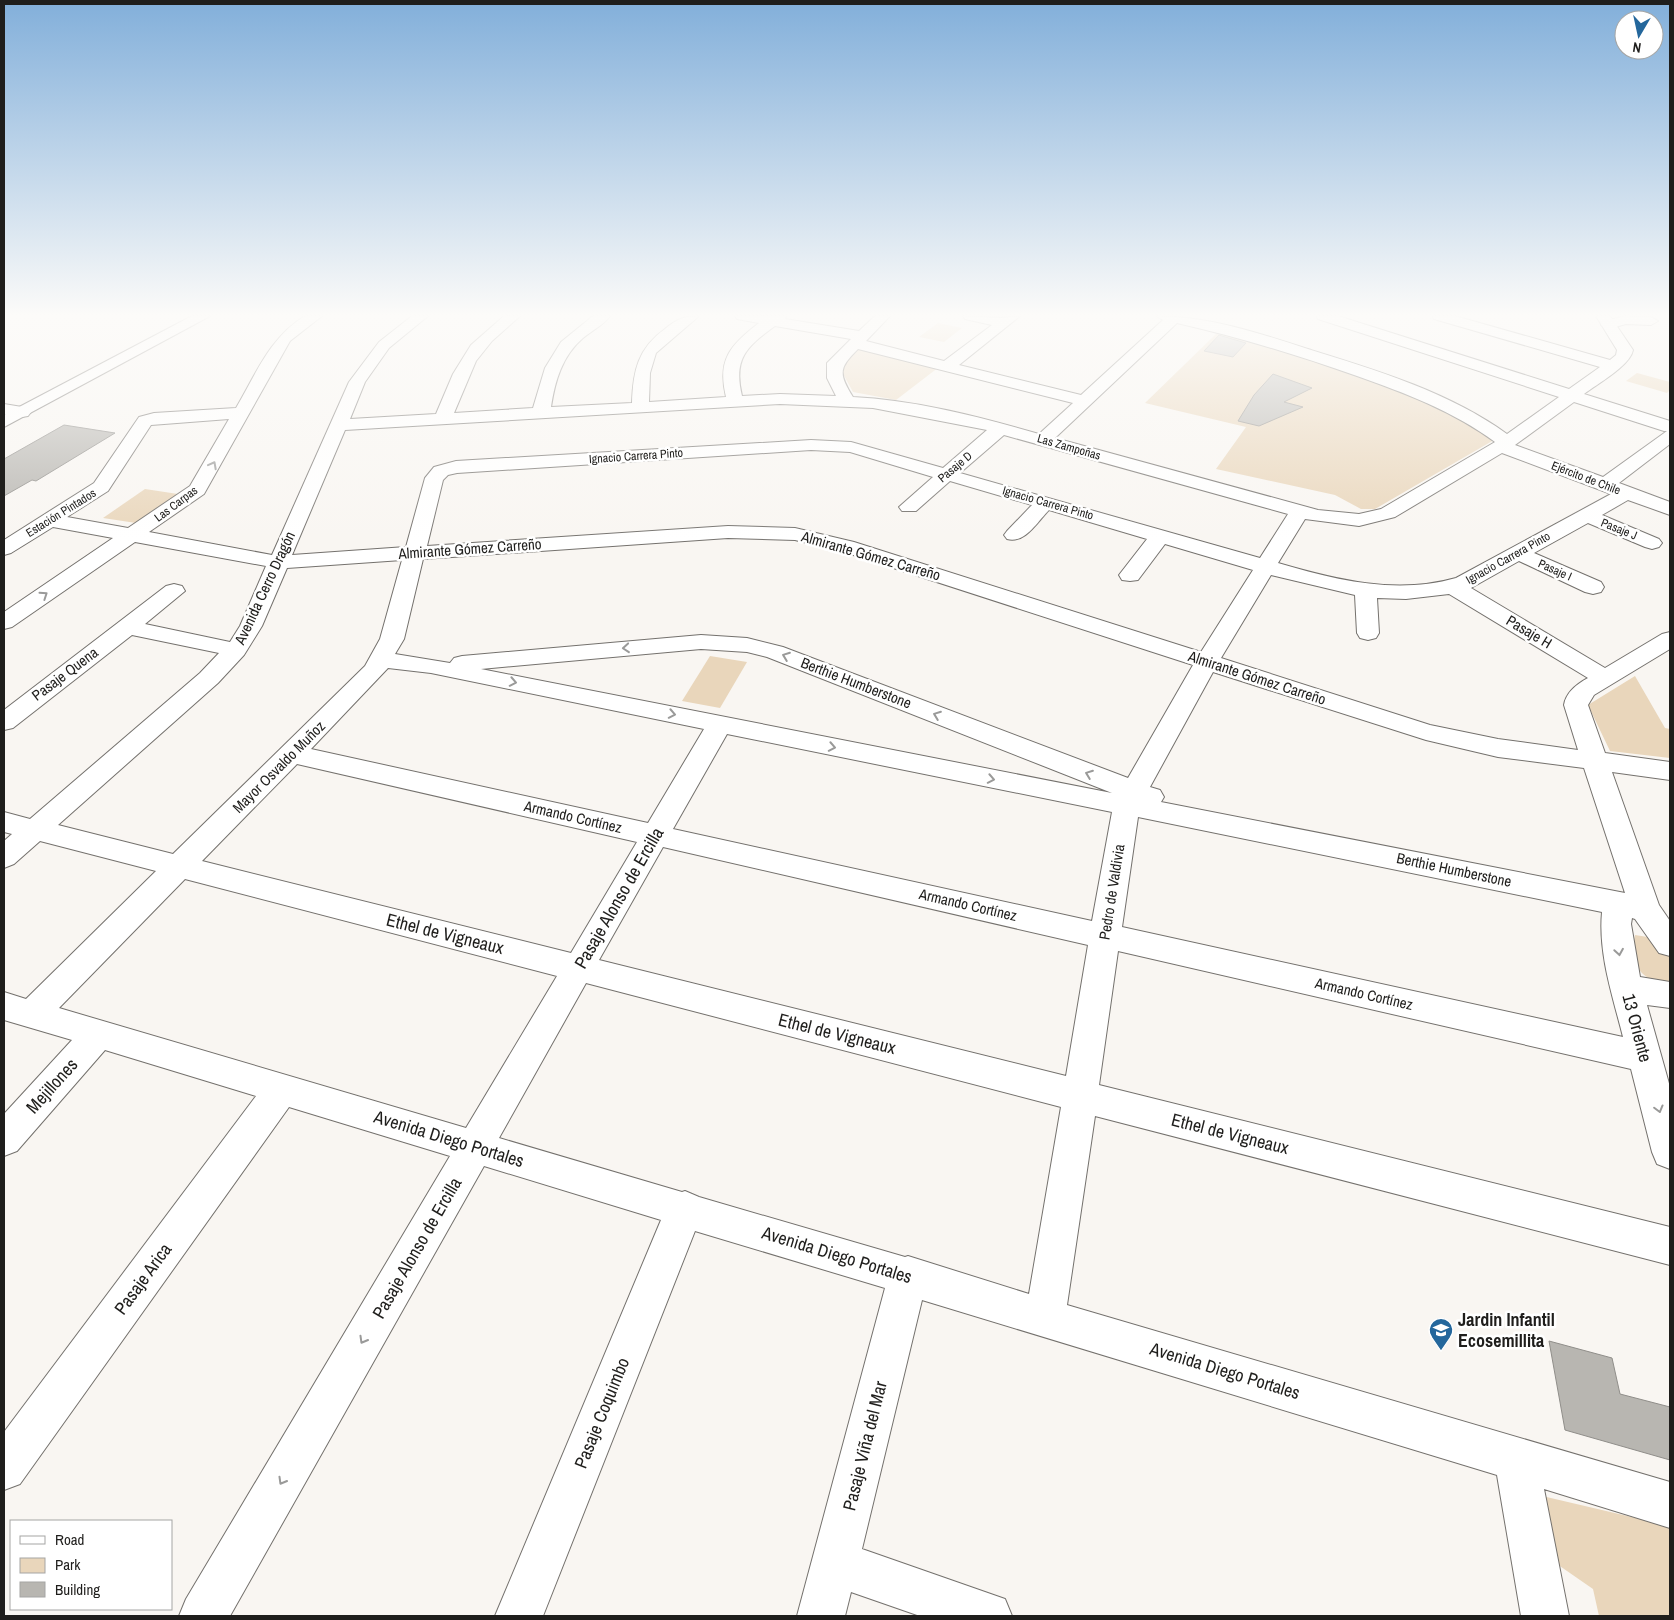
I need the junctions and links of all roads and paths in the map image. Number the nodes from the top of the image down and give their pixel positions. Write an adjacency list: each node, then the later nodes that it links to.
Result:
1 (43, 392): 20 (main road)
2 (60, 392): 20 (main road)
3 (253, 392): 21 (main road, Las Carpas)
4 (353, 392): 24 (main road, Avenida Cerro Dragón)
5 (452, 392): 23 (main road)
6 (545, 392): 22 (main road)
7 (640, 392): 19 (main road)
8 (733, 392): 16 (main road)
9 (842, 392): 17 (main road)
10 (1044, 392): 18 (main road)
11 (1094, 392): 18 (main road)
12 (1415, 392): 29 (main road, Ejército de Chile)
13 (1560, 392): 15 (main road)
14 (1576, 392): 15 (main road, Las Zampoñas)
15 (1571, 395): 25 (main road); 29 (main road, Las Zampoñas)
16 (735, 401): 17 (main road, Las Zampoñas); 19 (main road, Las Zampoñas)
17 (847, 401): 26 (main road, Las Zampoñas)
18 (1084, 402): 28 (main road)
19 (640, 407): 22 (main road, Las Zampoñas)
20 (4, 413)
21 (240, 413): 39 (main road, Estación Pintados); 40 (main road, Las Carpas, one-way to 21)
22 (541, 413): 23 (main road, Las Zampoñas)
23 (443, 419): 24 (main road, Las Zampoñas)
24 (338, 425): 47 (main road, Avenida Cerro Dragón)
25 (1670, 427)
26 (1001, 428): 28 (main road, Las Zampoñas); 31 (main road, Pasaje D)
27 (1670, 436): 32 (main road)
28 (1043, 440): 37 (main road, Las Zampoñas)
29 (1504, 444): 32 (main road, Ejército de Chile); 37 (main road, Las Zampoñas)
30 (442, 471): 31 (main road, Ignacio Carrera Pinto); 45 (main road, Mayor Osvaldo Muñoz)
31 (947, 474): 34 (main road, Ignacio Carrera Pinto); 35 (main road, Pasaje D)
32 (1605, 485): 33 (main road, Ejército de Chile)
33 (1627, 493): 36 (main road, Ejército de Chile); 38 (main road, Ignacio Carrera Pinto)
34 (1046, 502): 41 (main road); 42 (main road, Ignacio Carrera Pinto)
35 (909, 507)
36 (1670, 509)
37 (1300, 512): 48 (main road, Pedro de Valdivia)
38 (1586, 516): 43 (main road, Pasaje J); 46 (main road, Ignacio Carrera Pinto)
39 (50, 520): 40 (main road, Almirante Gómez Carreño); 44 (main road, Estación Pintados)
40 (133, 535): 47 (main road, Almirante Gómez Carreño); 54 (main road, Las Carpas, one-way to 40)
41 (1014, 535)
42 (1160, 536): 48 (main road, Ignacio Carrera Pinto); 49 (main road)
43 (1652, 543)
44 (4, 549)
45 (414, 553): 47 (main road, Almirante Gómez Carreño); 59 (main road, Mayor Osvaldo Muñoz); 60 (main road, Almirante Gómez Carreño)
46 (1518, 553): 50 (main road, Ignacio Carrera Pinto); 51 (main road, Pasaje I)
47 (278, 562): 58 (main road, Avenida Cerro Dragón)
48 (1266, 566): 52 (main road, Ignacio Carrera Pinto); 60 (main road, Pedro de Valdivia)
49 (1130, 575)
50 (1452, 586): 52 (main road, Ignacio Carrera Pinto); 62 (main road, Pasaje H)
51 (1593, 587)
52 (1366, 590): 56 (main road)
53 (174, 591): 55 (main road, Pasaje Quena)
54 (4, 622)
55 (127, 627): 58 (main road); 63 (main road, Pasaje Quena)
56 (1368, 633)
57 (1670, 639): 62 (main road, 13 Oriente)
58 (236, 650): 70 (main road, Avenida Cerro Dragón)
59 (382, 660): 61 (main road, Berthie Humberstone); 65 (main road, Mayor Osvaldo Muñoz)
60 (1207, 661): 66 (main road, Almirante Gómez Carreño); 68 (main road, Pedro de Valdivia)
61 (431, 666): 64 (main road, Berthie Humberstone, one-way to 64); 68 (main road, Berthie Humberstone, one-way to 61)
62 (1605, 678): 66 (main road, 13 Oriente)
63 (4, 722)
64 (720, 724): 68 (main road, Berthie Humberstone, one-way to 68); 71 (main road, Pasaje Alonso de Ercilla)
65 (292, 754): 71 (main road, Armando Cortínez); 73 (main road, Mayor Osvaldo Muñoz)
66 (1597, 762): 67 (main road, Almirante Gómez Carreño); 74 (main road, 13 Oriente)
67 (1670, 771)
68 (1131, 799): 74 (main road, Berthie Humberstone); 75 (main road, Pedro de Valdivia)
69 (4, 822): 70 (main road, Ethel de Vigneaux)
70 (35, 830): 72 (main road, Avenida Cerro Dragón); 73 (main road, Ethel de Vigneaux)
71 (655, 835): 75 (main road, Armando Cortínez); 77 (main road, Pasaje Alonso de Ercilla)
72 (4, 857)
73 (179, 867): 77 (main road, Ethel de Vigneaux); 80 (main road, Mayor Osvaldo Muñoz)
74 (1631, 906): 76 (main road); 78 (main road, 13 Oriente, one-way to 78)
75 (1105, 936): 82 (main road, Armando Cortínez); 84 (main road, Pedro de Valdivia)
76 (1670, 944)
77 (579, 968): 84 (main road, Ethel de Vigneaux); 86 (main road, Pasaje Alonso de Ercilla)
78 (1627, 989): 79 (main road); 82 (main road, 13 Oriente)
79 (1670, 995)
80 (18, 1010): 81 (main road, Avenida Diego Portales)
81 (99, 1034): 83 (main road, Avenida Diego Portales); 85 (main road, Mejillones)
82 (1645, 1057): 87 (main road, 13 Oriente, one-way to 87)
83 (282, 1089): 86 (main road, Avenida Diego Portales); 93 (main road, Pasaje Arica)
84 (1080, 1096): 89 (main road, Ethel de Vigneaux); 91 (main road, Pedro de Valdivia)
85 (4, 1139)
86 (476, 1147): 88 (main road, Avenida Diego Portales); 96 (main road, Pasaje Alonso de Ercilla, one-way to 96)
87 (1670, 1152)
88 (685, 1209): 90 (main road, Avenida Diego Portales); 97 (main road, Pasaje Coquimbo)
89 (1670, 1246)
90 (908, 1276): 91 (main road, Avenida Diego Portales); 95 (main road, Pasaje Viña del Mar)
91 (1045, 1317): 92 (main road, Avenida Diego Portales)
92 (1516, 1459): 94 (main road, Avenida Diego Portales); 100 (main road)
93 (4, 1468)
94 (1670, 1505)
95 (835, 1563): 98 (main road, Pasaje Viña del Mar); 99 (main road)
96 (203, 1616)
97 (520, 1616)
98 (821, 1616)
99 (988, 1616)
100 (1545, 1616)

